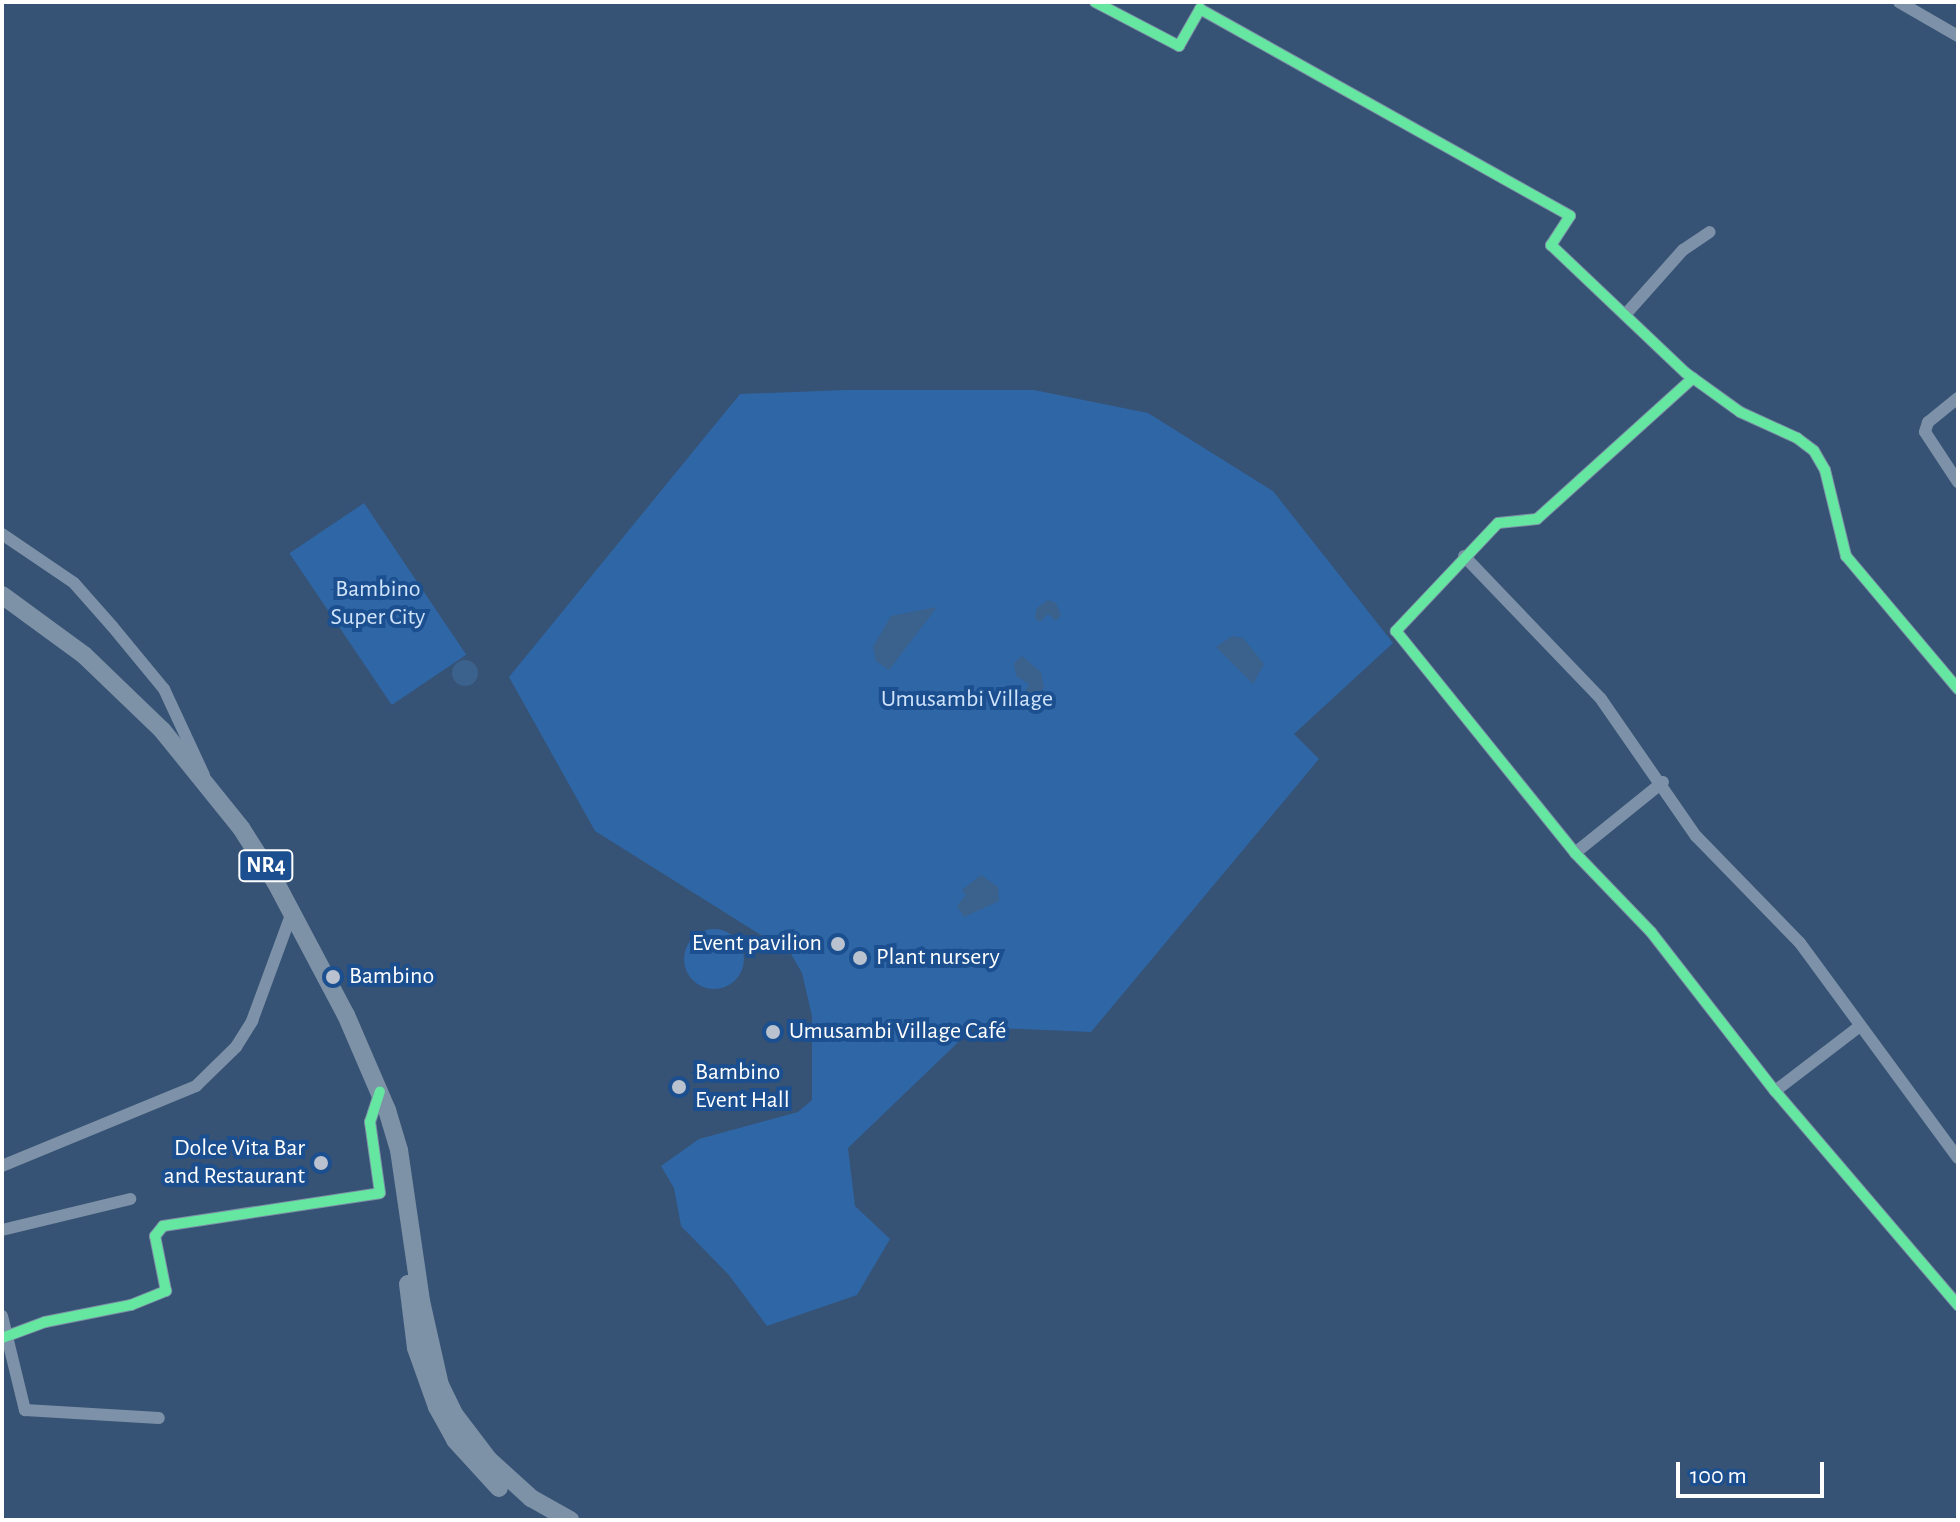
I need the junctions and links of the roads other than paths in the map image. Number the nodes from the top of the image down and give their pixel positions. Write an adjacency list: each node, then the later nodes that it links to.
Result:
1 (1095, 2): 3 (street)
2 (1899, 2): 4 (street)
3 (1202, 6): 7 (street)
4 (1914, 6): 5 (street)
5 (1958, 36)
6 (1710, 232): 7 (street)
7 (1625, 315): 8 (street)
8 (1693, 378): 12 (street); 14 (street)
9 (1958, 398): 10 (street)
10 (1958, 482)
11 (2, 534): 15 (street)
12 (1464, 556): 16 (street); 17 (street)
13 (2, 595): 15 (highway, NR4)
14 (1958, 689)
15 (207, 782): 18 (highway, NR4)
16 (1663, 782): 17 (street); 19 (street)
17 (1575, 853): 20 (street)
18 (292, 912): 21 (highway, NR4); 23 (street)
19 (1860, 1026): 20 (street); 22 (street)
20 (1775, 1091): 27 (street)
21 (380, 1092): 25 (highway, NR4); 29 (street)
22 (1958, 1158)
23 (2, 1166)
24 (130, 1199): 26 (street)
25 (408, 1217): 31 (highway, NR4); 32 (highway, NR4)
26 (2, 1230)
27 (1958, 1305)
28 (2, 1316): 29 (street)
29 (5, 1335): 30 (street)
30 (159, 1418)
31 (544, 1520)
32 (570, 1520)

